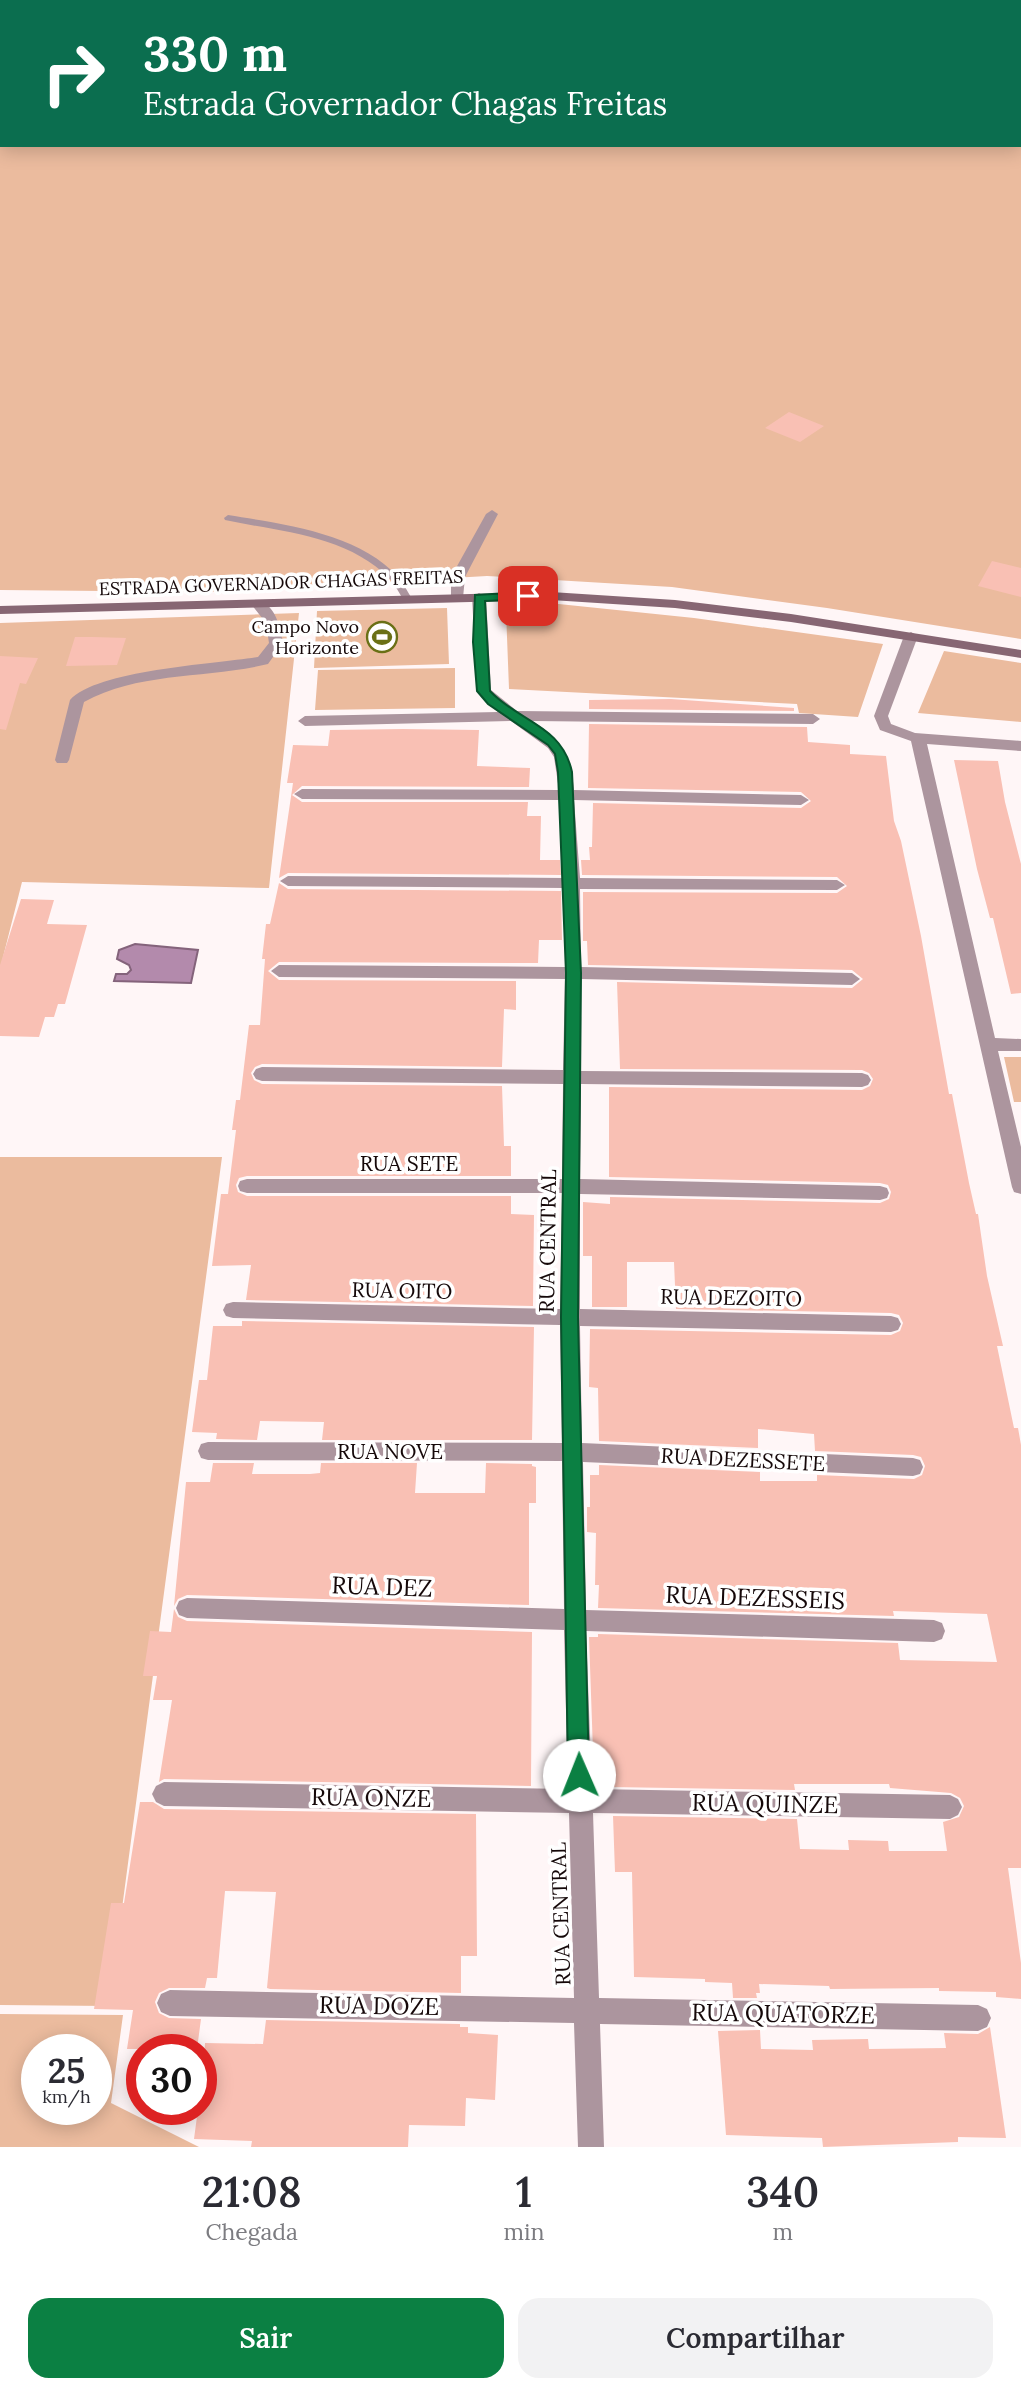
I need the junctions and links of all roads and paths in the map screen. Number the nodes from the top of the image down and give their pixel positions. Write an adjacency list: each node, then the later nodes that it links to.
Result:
1 (492, 513): 4 (street)
2 (228, 518): 5 (lane)
3 (479, 597): 4 (main road, ESTRADA GOVERNADOR CHAGAS FREITAS); 8 (main road, ESTRADA GOVERNADOR CHAGAS FREITAS); 10 (street, RUA CENTRAL)
4 (456, 598): 5 (main road, ESTRADA GOVERNADOR CHAGAS FREITAS)
5 (408, 600): 6 (main road, ESTRADA GOVERNADOR CHAGAS FREITAS)
6 (258, 604): 7 (main road, ESTRADA GOVERNADOR CHAGAS FREITAS); 15 (street)
7 (0, 610)
8 (911, 636): 9 (main road, ESTRADA GOVERNADOR CHAGAS FREITAS); 13 (street)
9 (1021, 654)
10 (516, 716): 11 (street); 12 (street); 17 (street, RUA CENTRAL)
11 (813, 719)
12 (305, 721)
13 (918, 738): 14 (street); 25 (street)
14 (1021, 746)
15 (62, 760)
16 (302, 794): 17 (street)
17 (566, 795): 18 (street); 20 (street, RUA CENTRAL)
18 (801, 800)
19 (288, 881): 20 (street)
20 (572, 883): 21 (street); 23 (street, RUA CENTRAL)
21 (837, 885)
22 (279, 971): 23 (street)
23 (573, 973): 24 (street); 28 (street, RUA CENTRAL)
24 (852, 979)
25 (990, 1044): 26 (street); 32 (street)
26 (1021, 1045)
27 (262, 1074): 28 (street)
28 (572, 1075): 29 (street); 31 (street, RUA CENTRAL)
29 (862, 1080)
30 (247, 1186): 31 (street, RUA SETE)
31 (572, 1186): 33 (street, RUA SETE); 35 (street, RUA CENTRAL)
32 (1021, 1187)
33 (880, 1193)
34 (233, 1310): 35 (street, RUA OITO)
35 (569, 1317): 36 (street, RUA DEZOITO); 38 (street, RUA CENTRAL)
36 (891, 1324)
37 (208, 1451): 38 (street, RUA NOVE)
38 (573, 1452): 39 (street, RUA DEZESSETE); 41 (street, RUA CENTRAL)
39 (913, 1467)
40 (187, 1608): 41 (street, RUA DEZ)
41 (575, 1618): 42 (street, RUA DEZESSEIS); 44 (street, RUA CENTRAL)
42 (934, 1631)
43 (163, 1794): 44 (street, RUA ONZE)
44 (579, 1801): 45 (street, RUA QUINZE); 47 (street, RUA CENTRAL)
45 (950, 1807)
46 (170, 2003): 47 (street, RUA DOZE)
47 (588, 2009): 48 (street, RUA QUATORZE); 49 (street, RUA CENTRAL)
48 (978, 2018)
49 (591, 2147)

